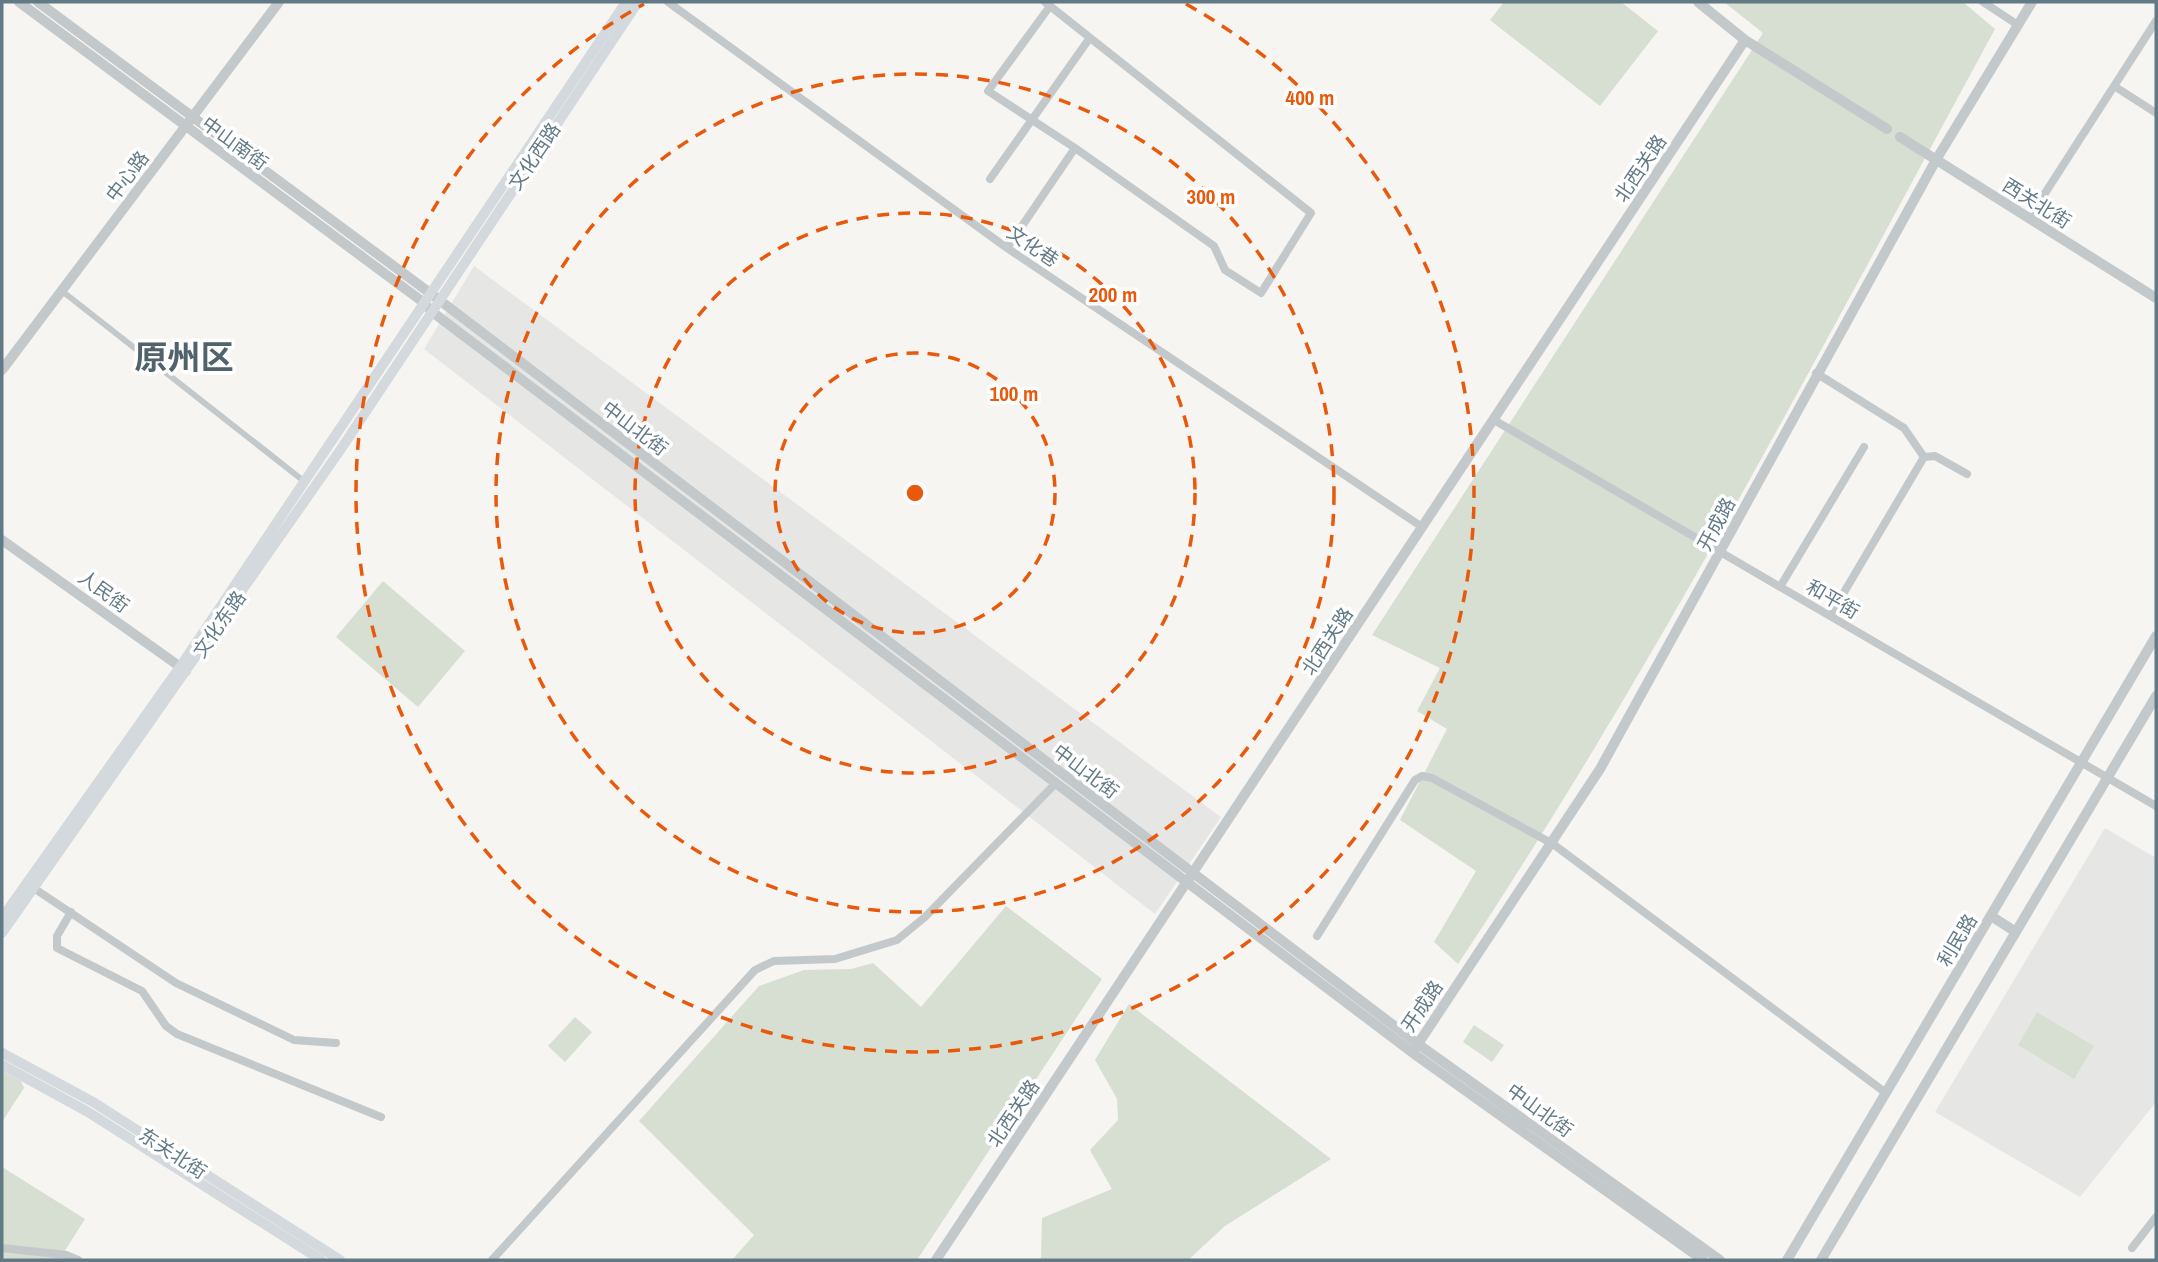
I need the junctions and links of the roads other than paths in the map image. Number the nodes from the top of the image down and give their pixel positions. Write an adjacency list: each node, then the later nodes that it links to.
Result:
1 (19, 2): 19 (street, 中山南街)
2 (38, 2): 17 (street, 中山南街)
3 (279, 2): 17 (street, 中心路)
4 (626, 2): 29 (main road, 文化西路)
5 (638, 2): 29 (main road, 文化西路)
6 (668, 2): 26 (street, 文化巷)
7 (1698, 2): 14 (street)
8 (1983, 2): 12 (street)
9 (2032, 2): 12 (street, 开成路)
10 (1048, 4): 13 (street); 18 (street)
11 (2156, 21): 15 (street)
12 (2018, 24): 23 (street, 开成路)
13 (1089, 39): 18 (street); 22 (street)
14 (1745, 40): 20 (street); 32 (street, 北西关路)
15 (2114, 86): 16 (street); 25 (street)
16 (2156, 113)
17 (192, 117): 19 (street, 中心路); 29 (street, 中山南街)
18 (1033, 119): 22 (street); 24 (street)
19 (185, 128): 27 (street, 中心路); 29 (street, 中山南街)
20 (1887, 129)
21 (1900, 137): 23 (street, 西关北街)
22 (1075, 148): 26 (street)
23 (1936, 160): 25 (street, 西关北街); 31 (street, 开成路)
24 (990, 179)
25 (2029, 218): 28 (street, 西关北街)
26 (1007, 248): 37 (street, 文化巷)
27 (62, 290): 30 (street, 中心路); 36 (street)
28 (2156, 298)
29 (430, 302): 36 (main road, 文化东路); 43 (main road, 文化东路); 47 (street, 中山北街); 50 (street, 中山北街)
30 (2, 370)
31 (1816, 373): 34 (street); 39 (street, 开成路)
32 (1494, 420): 37 (street, 北西关路); 39 (street, 和平街)
33 (1864, 447): 40 (street)
34 (1924, 457): 35 (street); 41 (street)
35 (1967, 474)
36 (305, 482): 43 (main road, 文化东路)
37 (1422, 527): 50 (street, 北西关路)
38 (2, 540): 43 (street, 人民街)
39 (1720, 553): 40 (street, 和平街); 49 (street, 开成路)
40 (1780, 587): 41 (street, 和平街)
41 (1830, 615): 45 (street, 和平街)
42 (2156, 636): 45 (street, 利民路)
43 (183, 669): 51 (main road, 文化东路); 54 (main road, 文化东路)
44 (2156, 696): 46 (street)
45 (2082, 762): 46 (street, 和平街); 53 (street, 利民路)
46 (2108, 778): 48 (street, 和平街); 55 (street)
47 (1054, 785): 50 (street, 中山北街); 70 (street)
48 (2156, 806)
49 (1553, 844): 57 (street); 59 (street, 开成路); 62 (street)
50 (1190, 878): 59 (street, 中山北街); 71 (street, 北西关路)
51 (34, 889): 52 (street); 56 (main road, 文化东路)
52 (71, 912): 58 (street); 63 (street)
53 (1991, 916): 55 (street); 62 (street, 利民路)
54 (2, 918)
55 (2016, 932): 75 (street)
56 (2, 933)
57 (1317, 936)
58 (336, 1043)
59 (1415, 1048): 72 (street, 中山北街); 73 (street, 中山北街)
60 (2, 1052): 69 (main road, 东关北街)
61 (2, 1065): 68 (main road, 东关北街)
62 (1886, 1093): 74 (street, 利民路)
63 (381, 1117)
64 (2156, 1217): 66 (street)
65 (2, 1248): 67 (street)
66 (2132, 1248)
67 (78, 1260)
68 (321, 1260)
69 (340, 1260)
70 (492, 1260)
71 (936, 1260)
72 (1703, 1260)
73 (1720, 1260)
74 (1787, 1260)
75 (1821, 1260)

